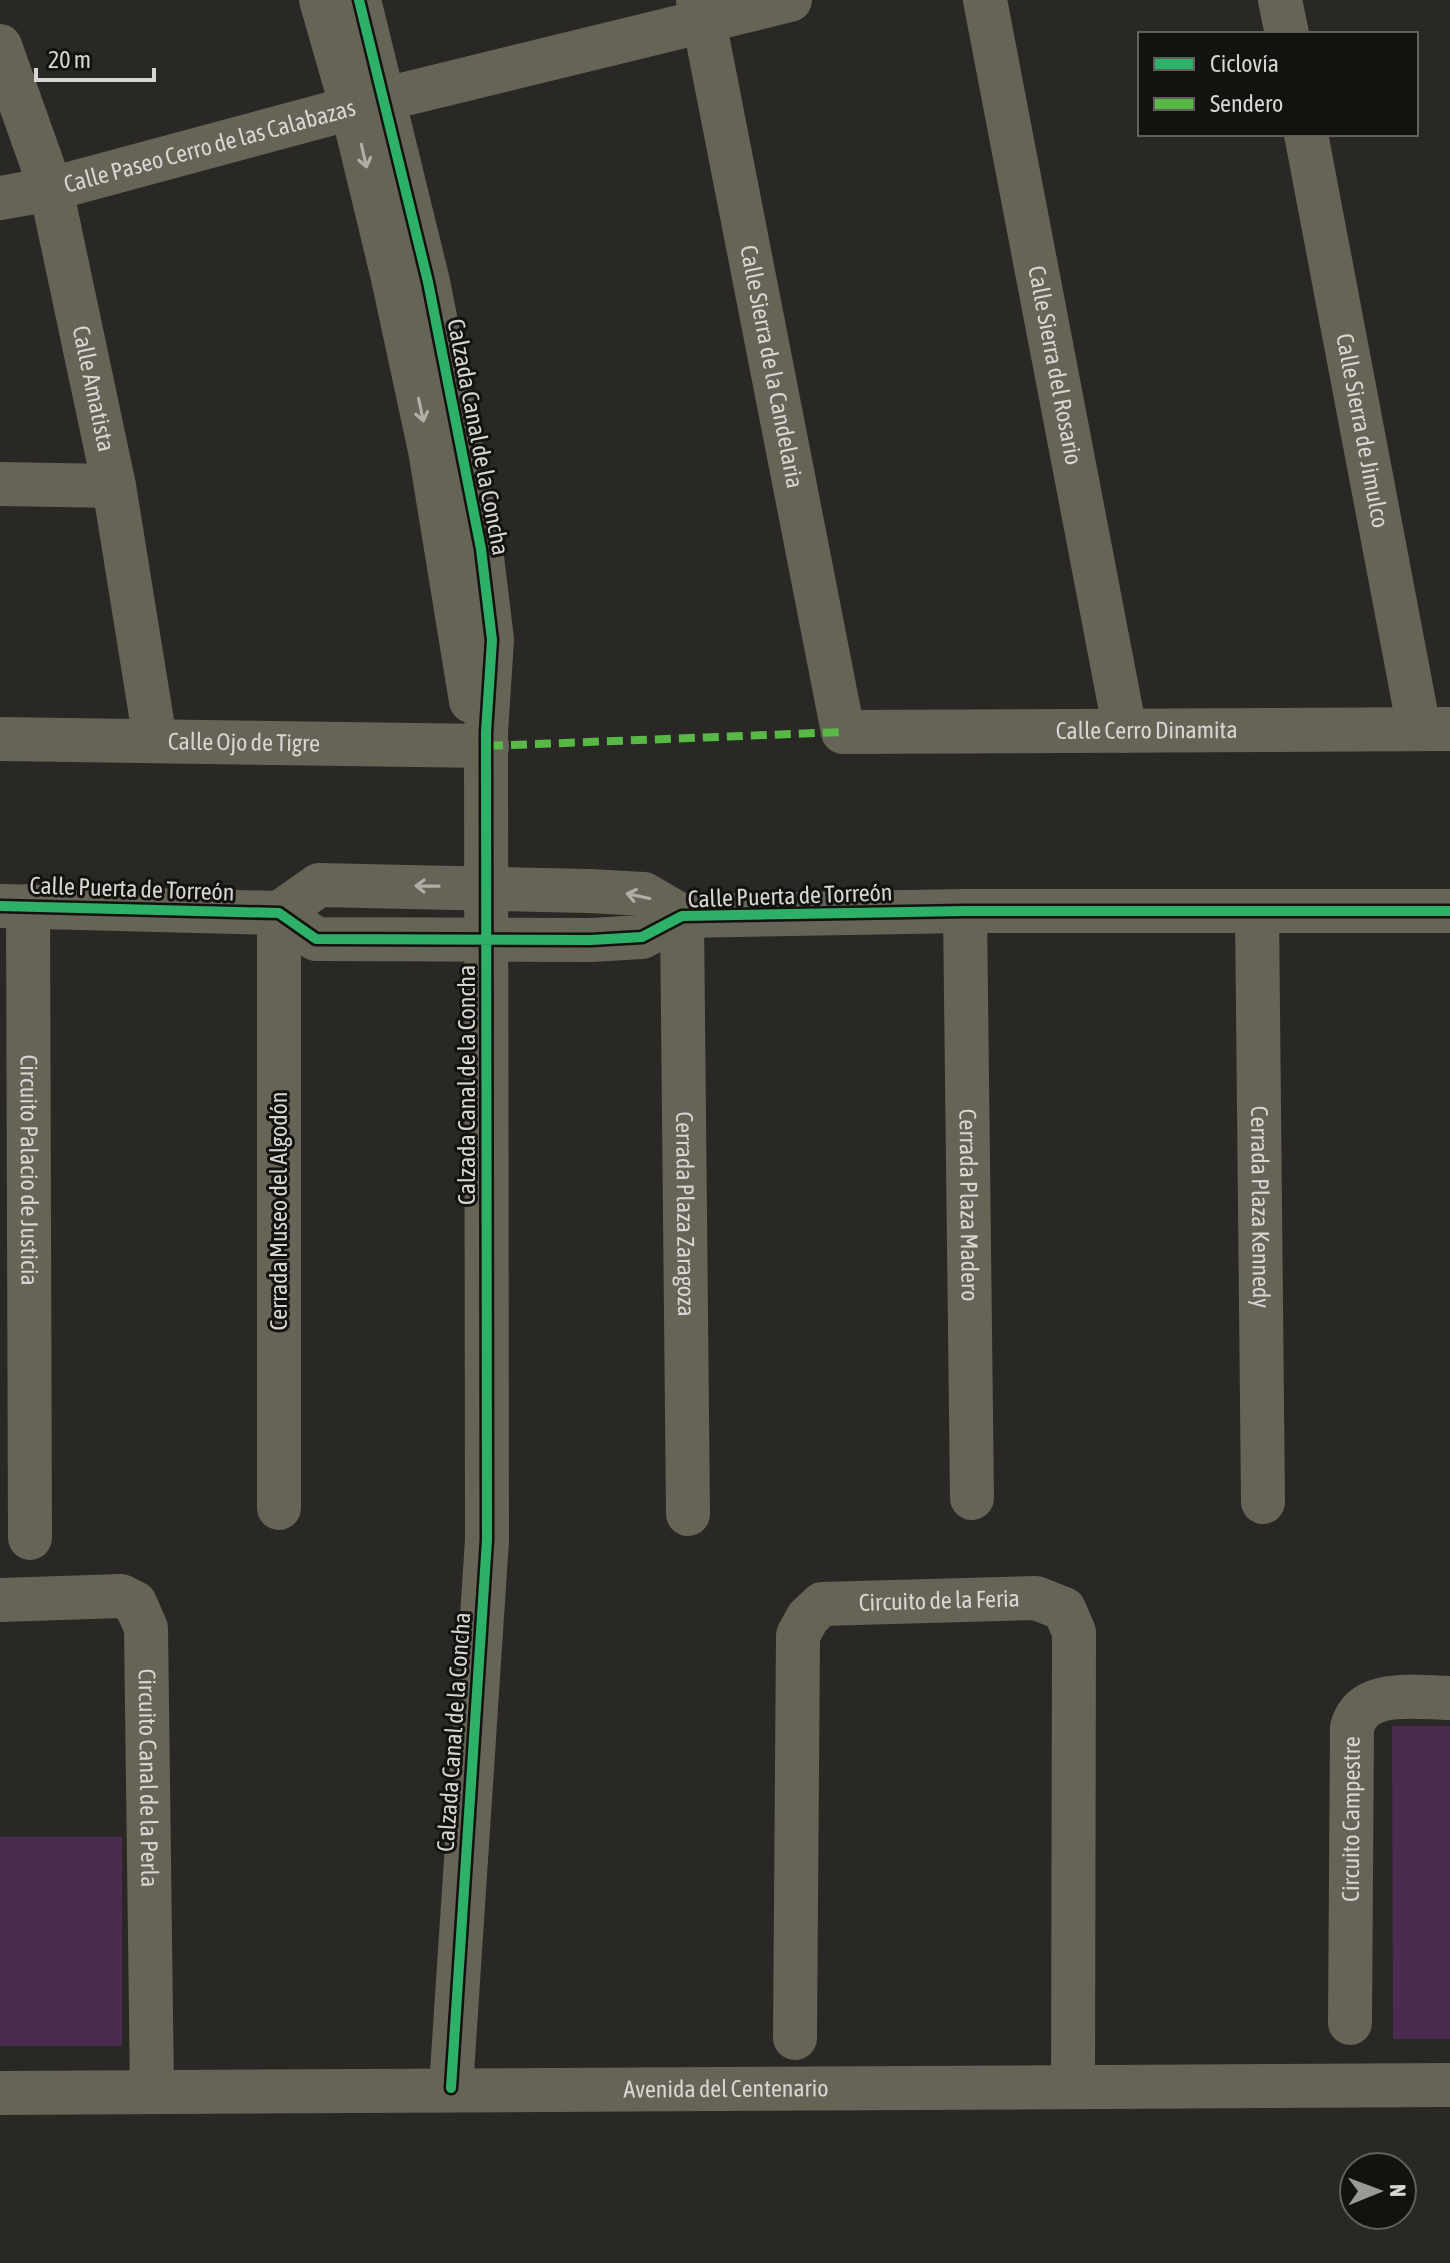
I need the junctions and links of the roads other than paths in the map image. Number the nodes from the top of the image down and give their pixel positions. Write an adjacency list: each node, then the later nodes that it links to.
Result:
1 (321, 0): 9 (street, Calzada Canal de la Concha)
2 (359, 0): 9 (street, Calzada Canal de la Concha)
3 (790, 0): 6 (street, Calle Paseo Cerro de las Calabazas)
4 (985, 0): 16 (street, Calle Sierra del Rosario)
5 (1280, 0): 7 (street)
6 (701, 10): 9 (street, Calle Paseo Cerro de las Calabazas); 17 (street, Calle Sierra de la Candelaria)
7 (1287, 32)
8 (0, 46): 11 (street, Calle Amatista)
9 (368, 103): 11 (street, Calle Paseo Cerro de las Calabazas); 19 (street, Calzada Canal de la Concha)
10 (1306, 136): 15 (street, Calle Sierra de Jimulco)
11 (51, 189): 12 (street, Calle Paseo Cerro de las Calabazas); 14 (street, Calle Amatista)
12 (0, 198)
13 (0, 484): 14 (street)
14 (114, 486): 20 (street, Calle Amatista)
15 (1435, 729): 16 (street, Calle Cerro Dinamita)
16 (1125, 731): 17 (street, Calle Cerro Dinamita)
17 (843, 732)
18 (0, 739): 20 (street, Calle Ojo de Tigre)
19 (486, 739): 20 (street, Calle Ojo de Tigre); 21 (street, Calzada Canal de la Concha)
20 (155, 740)
21 (488, 888): 26 (street, Calle Puerta de Torreón, one-way to 26); 27 (street, Calle Puerta de Torreón, one-way to 21); 28 (street, Calzada Canal de la Concha)
22 (14, 906): 26 (street, Calle Puerta de Torreón); 29 (street, Circuito Palacio de Justicia)
23 (965, 911): 24 (street, Calle Puerta de Torreón); 27 (street, Calle Puerta de Torreón); 31 (street, Cerrada Plaza Madero)
24 (1257, 911): 25 (street, Calle Puerta de Torreón); 32 (street, Cerrada Plaza Kennedy)
25 (1450, 911)
26 (279, 913): 28 (street, Calle Puerta de Torreón); 33 (street, Cerrada Museo del Algodón)
27 (682, 916): 28 (street, Calle Puerta de Torreón); 34 (street, Cerrada Plaza Zaragoza)
28 (487, 940): 42 (street, Calzada Canal de la Concha)
29 (14, 1183): 30 (street, Circuito Palacio de Justicia)
30 (14, 1436): 35 (street, Circuito Palacio de Justicia)
31 (972, 1498)
32 (1263, 1502)
33 (279, 1508)
34 (688, 1514)
35 (30, 1538)
36 (0, 1600): 43 (street, Circuito Canal de la Perla)
37 (1450, 1698): 38 (street, Circuito Campestre)
38 (1350, 2023)
39 (795, 2038): 41 (street, Circuito de la Feria)
40 (1450, 2085): 41 (street, Avenida del Centenario)
41 (1073, 2086): 42 (street, Avenida del Centenario)
42 (451, 2088): 43 (street, Avenida del Centenario)
43 (152, 2092): 44 (street, Avenida del Centenario)
44 (0, 2093)

